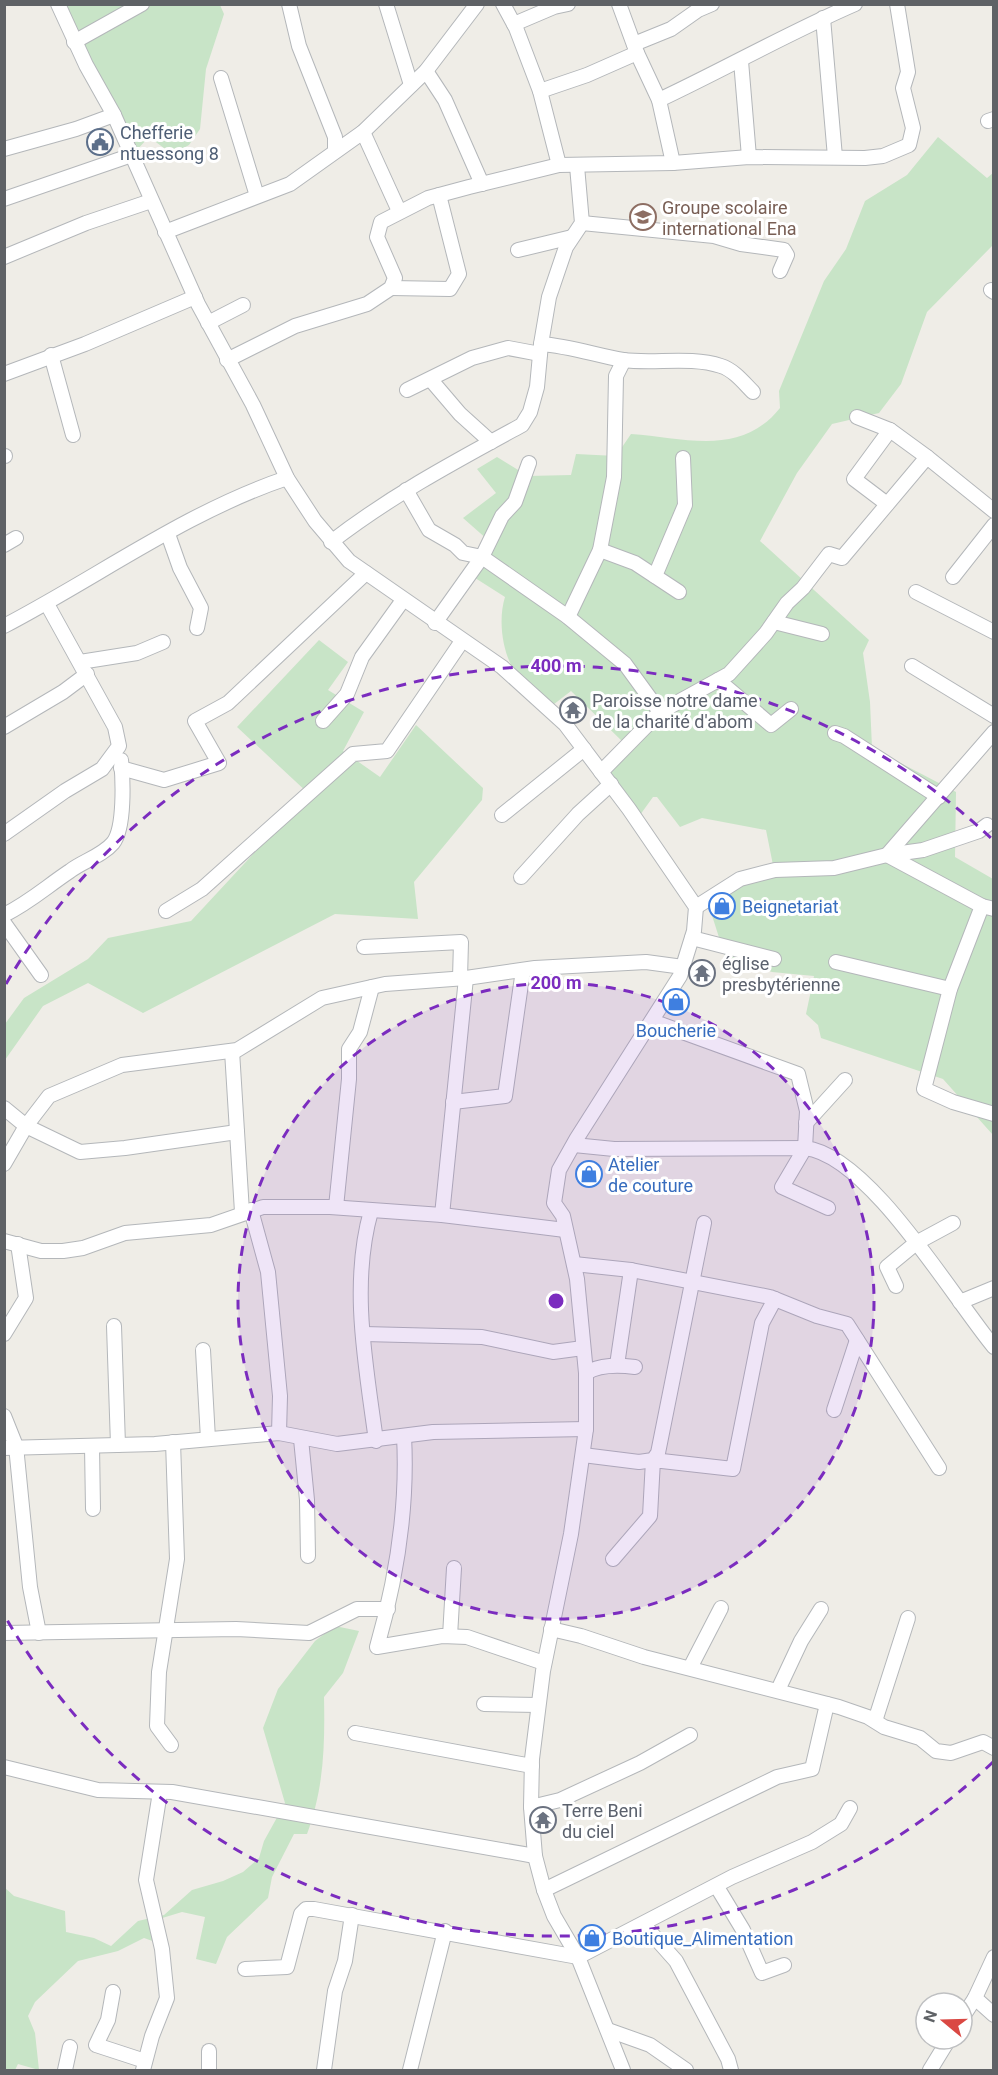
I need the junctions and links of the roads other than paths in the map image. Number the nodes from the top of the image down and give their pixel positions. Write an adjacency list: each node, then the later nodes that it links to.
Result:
1 (58, 4): 15 (street)
2 (142, 4): 15 (street)
3 (289, 4): 26 (street)
4 (386, 4): 20 (street)
5 (477, 4): 18 (street)
6 (503, 4): 14 (street)
7 (568, 4): 14 (street)
8 (619, 4): 16 (street)
9 (712, 4): 12 (street)
10 (855, 4): 13 (street)
11 (897, 4): 29 (street)
12 (697, 7): 16 (street)
13 (823, 18): 17 (street); 29 (street)
14 (514, 24): 21 (street)
15 (74, 42): 23 (street)
16 (635, 49): 21 (street); 22 (street)
17 (741, 62): 22 (street); 28 (street)
18 (426, 71): 20 (street); 33 (street)
19 (221, 78): 35 (street)
20 (411, 85): 24 (street)
21 (540, 91): 31 (street)
22 (659, 100): 30 (street)
23 (114, 115): 25 (street); 27 (street)
24 (363, 132): 26 (street); 38 (street)
25 (4, 148)
26 (335, 150): 35 (street)
27 (132, 155): 36 (street); 37 (street)
28 (749, 157): 29 (street); 30 (street)
29 (835, 158)
30 (673, 163): 32 (street)
31 (559, 165): 32 (street); 33 (street)
32 (577, 166): 39 (street)
33 (482, 184): 34 (street)
34 (439, 195): 38 (street); 45 (street)
35 (257, 196): 40 (street)
36 (4, 199)
37 (151, 201): 40 (street); 43 (street)
38 (399, 211): 45 (street)
39 (582, 222): 41 (street); 44 (street)
40 (165, 232): 46 (street)
41 (572, 237): 42 (street); 49 (street)
42 (518, 250)
43 (4, 257)
44 (780, 271)
45 (391, 288): 51 (street)
46 (195, 297): 48 (street); 50 (street)
47 (243, 305): 48 (street)
48 (208, 323): 51 (street)
49 (540, 349): 52 (street); 54 (street); 60 (street)
50 (51, 355): 53 (street); 59 (street)
51 (227, 360): 64 (street)
52 (624, 360): 56 (street); 71 (street)
53 (4, 374)
54 (431, 380): 55 (street); 60 (street)
55 (407, 390)
56 (753, 392)
57 (857, 417): 58 (street)
58 (890, 430): 61 (street); 66 (street)
59 (73, 435)
60 (491, 442): 65 (street)
61 (927, 457): 66 (street); 67 (street)
62 (683, 458): 74 (street)
63 (529, 463): 72 (street)
64 (287, 478): 69 (street); 70 (street)
65 (406, 490): 70 (street); 72 (street)
66 (887, 504): 81 (street)
67 (993, 511)
68 (993, 525): 75 (street)
69 (168, 534): 79 (street); 84 (street)
70 (331, 542): 73 (street)
71 (600, 550): 74 (street); 80 (street)
72 (482, 557): 80 (street); 82 (street)
73 (366, 573): 78 (street); 101 (street)
74 (654, 576): 76 (street)
75 (953, 577)
76 (679, 592)
77 (916, 592): 85 (street)
78 (403, 600): 82 (street); 95 (street)
79 (47, 603): 83 (street); 90 (street)
80 (568, 617): 93 (street)
81 (774, 622): 86 (street); 91 (street)
82 (435, 623): 87 (street)
83 (4, 626)
84 (197, 628)
85 (993, 632)
86 (822, 634)
87 (462, 641): 100 (street); 112 (street)
88 (163, 642): 90 (street)
89 (912, 666): 94 (street)
90 (83, 668): 96 (street); 99 (street)
91 (718, 680): 92 (street); 93 (street)
92 (791, 709)
93 (660, 712): 102 (street)
94 (993, 716)
95 (323, 721)
96 (4, 728)
97 (993, 732): 104 (street)
98 (835, 734): 104 (street)
99 (119, 746): 101 (street); 107 (street)
100 (584, 749): 102 (street); 105 (street)
101 (121, 768): 113 (street)
102 (601, 771): 103 (street)
103 (611, 784): 109 (street); 111 (street)
104 (939, 797): 108 (street)
105 (502, 814)
106 (987, 825): 108 (street)
107 (4, 834)
108 (887, 855): 110 (street); 111 (street)
109 (521, 877)
110 (988, 907): 124 (street)
111 (696, 908): 115 (street)
112 (166, 911)
113 (4, 915)
114 (4, 923): 121 (street)
115 (692, 938): 117 (street); 119 (street)
116 (364, 947): 122 (street)
117 (774, 959)
118 (836, 962): 124 (street)
119 (683, 967): 120 (street); 125 (street)
120 (522, 970): 122 (street); 128 (street)
121 (41, 975)
122 (463, 978): 123 (street); 128 (street)
123 (372, 987): 126 (street); 137 (street)
124 (950, 989): 130 (street)
125 (652, 1021): 131 (street); 134 (street)
126 (232, 1051): 132 (street); 133 (street)
127 (845, 1080): 131 (street)
128 (453, 1102): 141 (street)
129 (4, 1108): 132 (street)
130 (993, 1114)
131 (806, 1124): 135 (street)
132 (26, 1126): 133 (street); 136 (street)
133 (237, 1132): 140 (street)
134 (574, 1145): 135 (street); 144 (street)
135 (805, 1148): 138 (street); 146 (street)
136 (4, 1164)
137 (336, 1207): 139 (street); 140 (street)
138 (828, 1208)
139 (370, 1210): 141 (street); 156 (street)
140 (247, 1211): 145 (street); 167 (street)
141 (442, 1215): 144 (street)
142 (704, 1223): 149 (street)
143 (953, 1223): 146 (street)
144 (565, 1230): 147 (street)
145 (11, 1243): 155 (street)
146 (916, 1243): 150 (street); 153 (street)
147 (574, 1264): 148 (street); 159 (street)
148 (631, 1270): 149 (street); 161 (street)
149 (691, 1280): 152 (street); 177 (street)
150 (896, 1287)
151 (993, 1288): 153 (street)
152 (775, 1299): 157 (street); 177 (street)
153 (960, 1302): 158 (street)
154 (114, 1326): 173 (street)
155 (4, 1334)
156 (364, 1334): 159 (street); 171 (street)
157 (857, 1340): 164 (street); 178 (street)
158 (993, 1347)
159 (583, 1348): 163 (street)
160 (203, 1350): 169 (street)
161 (617, 1365): 162 (street); 163 (street)
162 (635, 1367)
163 (586, 1373): 166 (street)
164 (834, 1410)
165 (4, 1416): 175 (street)
166 (586, 1429): 168 (street); 176 (street)
167 (279, 1433): 169 (street); 170 (street)
168 (404, 1436): 171 (street); 184 (street)
169 (208, 1439): 172 (street)
170 (301, 1439): 171 (street); 180 (street)
171 (376, 1441)
172 (173, 1442): 173 (street); 188 (street)
173 (118, 1445): 174 (street)
174 (92, 1446): 175 (street); 179 (street)
175 (10, 1447): 190 (street)
176 (583, 1455): 177 (street); 187 (street)
177 (652, 1460): 181 (street)
178 (939, 1468)
179 (93, 1509)
180 (308, 1556)
181 (613, 1559)
182 (454, 1568): 191 (street)
183 (721, 1608): 193 (street)
184 (388, 1609): 188 (street); 191 (street)
185 (821, 1609): 194 (street)
186 (908, 1618): 198 (street)
187 (551, 1629): 192 (street); 193 (street)
188 (165, 1630): 190 (street); 201 (street)
189 (4, 1633): 190 (street)
190 (39, 1633)
191 (450, 1636): 192 (street)
192 (544, 1663): 197 (street)
193 (690, 1668): 194 (street)
194 (778, 1690): 196 (street)
195 (484, 1704): 197 (street)
196 (827, 1704): 198 (street); 210 (street)
197 (538, 1705): 203 (street)
198 (875, 1721): 202 (street)
199 (355, 1732): 203 (street)
200 (690, 1735): 206 (street)
201 (171, 1745)
202 (993, 1748)
203 (532, 1766): 206 (street)
204 (4, 1767): 205 (street)
205 (160, 1792): 208 (street); 225 (street)
206 (531, 1807): 208 (street)
207 (850, 1808): 209 (street)
208 (535, 1856): 210 (street)
209 (717, 1887): 212 (street); 216 (street)
210 (544, 1890): 214 (street)
211 (352, 1915): 213 (street); 217 (street); 228 (street)
212 (644, 1925): 214 (street); 232 (street)
213 (445, 1931): 214 (street); 229 (street)
214 (578, 1957): 221 (street)
215 (993, 1957): 219 (street)
216 (784, 1965)
217 (244, 1969)
218 (113, 1992): 225 (street)
219 (975, 1998): 220 (street)
220 (993, 2015)
221 (609, 2030): 230 (street); 231 (street)
222 (70, 2047): 226 (street)
223 (209, 2050): 227 (street)
224 (942, 2051): 233 (street)
225 (144, 2066)
226 (65, 2070)
227 (209, 2070)
228 (324, 2070)
229 (410, 2070)
230 (623, 2070)
231 (686, 2070)
232 (731, 2070)
233 (930, 2070)

